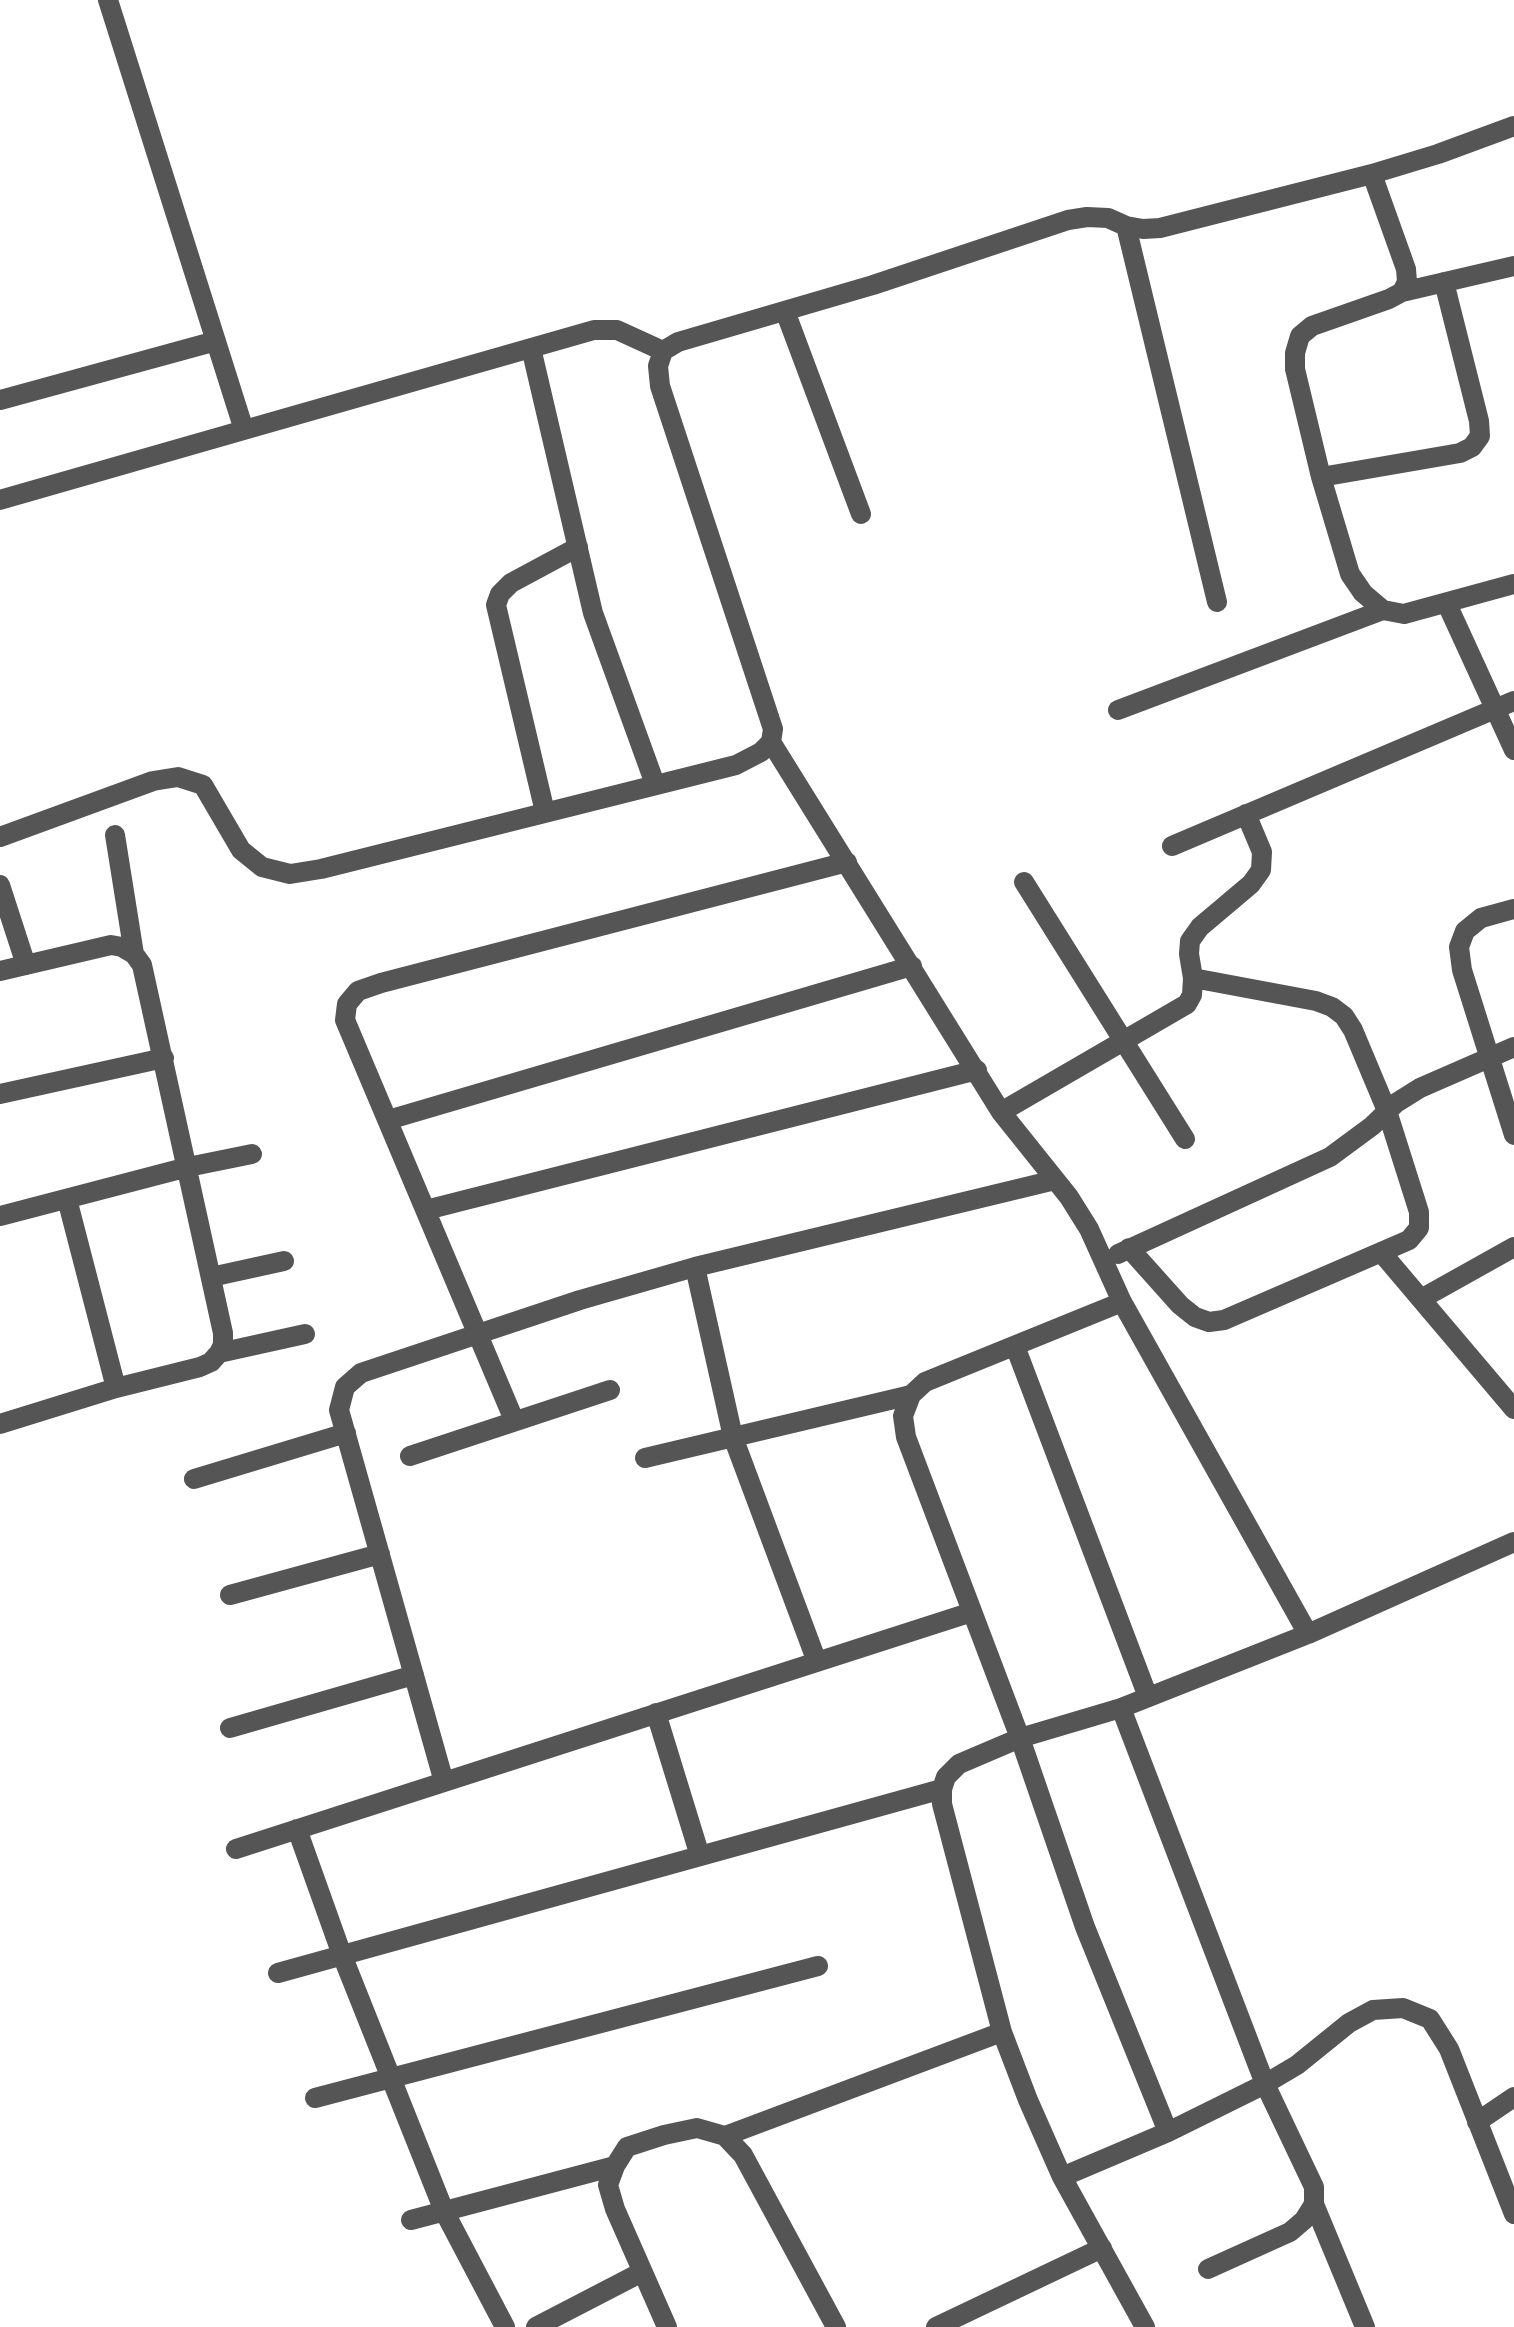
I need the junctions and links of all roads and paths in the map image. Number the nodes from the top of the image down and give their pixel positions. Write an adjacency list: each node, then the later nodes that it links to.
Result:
1 (108, 0): 9 (street)
2 (1514, 126): 3 (street)
3 (1372, 174): 4 (street); 7 (street)
4 (1126, 226): 8 (street); 19 (street)
5 (1514, 266): 6 (street)
6 (1444, 282): 7 (street); 14 (street)
7 (1402, 292): 14 (street)
8 (785, 311): 11 (street); 16 (street)
9 (216, 341): 12 (street); 13 (street)
10 (531, 348): 11 (street); 13 (street); 17 (street)
11 (663, 351): 24 (street)
12 (0, 400)
13 (244, 430): 15 (street)
14 (1321, 477): 21 (street)
15 (0, 500)
16 (861, 514)
17 (578, 547): 26 (street); 27 (street)
18 (1514, 584): 20 (street)
19 (1217, 602)
20 (1447, 604): 21 (street); 22 (street)
21 (1383, 610): 23 (street)
22 (1504, 705): 25 (street); 28 (street)
23 (1118, 710)
24 (771, 742): 26 (street); 32 (street)
25 (1514, 750)
26 (655, 784): 27 (street)
27 (545, 812): 30 (street)
28 (1246, 814): 31 (street); 40 (street)
29 (115, 835): 36 (street)
30 (0, 837)
31 (1172, 846)
32 (847, 862): 38 (street); 49 (street)
33 (1024, 882): 41 (street)
34 (0, 885): 37 (street)
35 (1514, 909): 44 (street)
36 (134, 954): 37 (street); 43 (street)
37 (26, 965): 39 (street)
38 (912, 966): 45 (street); 49 (street)
39 (0, 971)
40 (1193, 978): 41 (street); 47 (street)
41 (1122, 1042): 48 (street); 51 (street)
42 (1514, 1047): 44 (street)
43 (164, 1058): 46 (street); 53 (street)
44 (1489, 1058): 47 (street); 50 (street)
45 (977, 1070): 48 (street); 56 (street)
46 (0, 1094)
47 (1387, 1111): 59 (street); 60 (street)
48 (1001, 1112): 54 (street)
49 (388, 1120): 56 (street)
50 (1514, 1135)
51 (1185, 1139)
52 (252, 1154): 53 (street)
53 (188, 1167): 55 (street); 64 (street)
54 (1055, 1180): 61 (street); 63 (street)
55 (67, 1199): 57 (street); 71 (street)
56 (426, 1210): 67 (street)
57 (0, 1216)
58 (1514, 1247): 65 (street)
59 (1129, 1248): 60 (street); 61 (street)
60 (1381, 1252): 65 (street)
61 (1103, 1260): 66 (street)
62 (284, 1261): 64 (street)
63 (695, 1267): 67 (street); 78 (street)
64 (211, 1277): 70 (street)
65 (1421, 1299): 74 (street)
66 (1122, 1302): 69 (street); 86 (street)
67 (479, 1333): 75 (street); 77 (street)
68 (305, 1334): 70 (street)
69 (1015, 1346): 73 (street); 89 (street)
70 (219, 1353): 71 (street)
71 (116, 1388): 76 (street)
72 (610, 1390): 75 (street)
73 (911, 1395): 78 (street); 85 (street)
74 (1514, 1409)
75 (514, 1420): 79 (street)
76 (0, 1424)
77 (346, 1433): 81 (street); 83 (street)
78 (733, 1437): 80 (street); 87 (street)
79 (410, 1456)
80 (645, 1458)
81 (194, 1479)
82 (1514, 1542): 86 (street)
83 (380, 1554): 84 (street); 88 (street)
84 (230, 1595)
85 (972, 1612): 87 (street); 93 (street)
86 (1308, 1634): 89 (street)
87 (817, 1662): 91 (street)
88 (414, 1675): 92 (street); 94 (street)
89 (1148, 1697): 90 (street)
90 (1121, 1708): 93 (street); 104 (street)
91 (656, 1713): 94 (street); 98 (street)
92 (230, 1728)
93 (1020, 1738): 95 (street); 108 (street)
94 (444, 1782): 96 (street)
95 (942, 1789): 98 (street); 102 (street)
96 (297, 1829): 97 (street); 99 (street)
97 (236, 1849)
98 (700, 1856): 99 (street)
99 (342, 1955): 101 (street); 103 (street)
100 (818, 1966): 103 (street)
101 (278, 1973)
102 (1002, 2032): 109 (street); 111 (street)
103 (391, 2079): 106 (street); 113 (street)
104 (1265, 2084): 107 (street); 108 (street); 112 (street)
105 (1514, 2097): 107 (street)
106 (315, 2098)
107 (1477, 2122): 114 (street)
108 (1168, 2132): 111 (street)
109 (725, 2136): 110 (street); 122 (street)
110 (615, 2166): 113 (street); 118 (street)
111 (1062, 2177): 116 (street)
112 (1314, 2204): 117 (street); 125 (street)
113 (444, 2211): 115 (street); 119 (street)
114 (1514, 2214)
115 (411, 2220)
116 (1102, 2248): 123 (street); 124 (street)
117 (1208, 2269)
118 (642, 2272): 120 (street); 121 (street)
119 (505, 2327)
120 (536, 2327)
121 (667, 2327)
122 (836, 2327)
123 (936, 2327)
124 (1145, 2327)
125 (1365, 2327)

